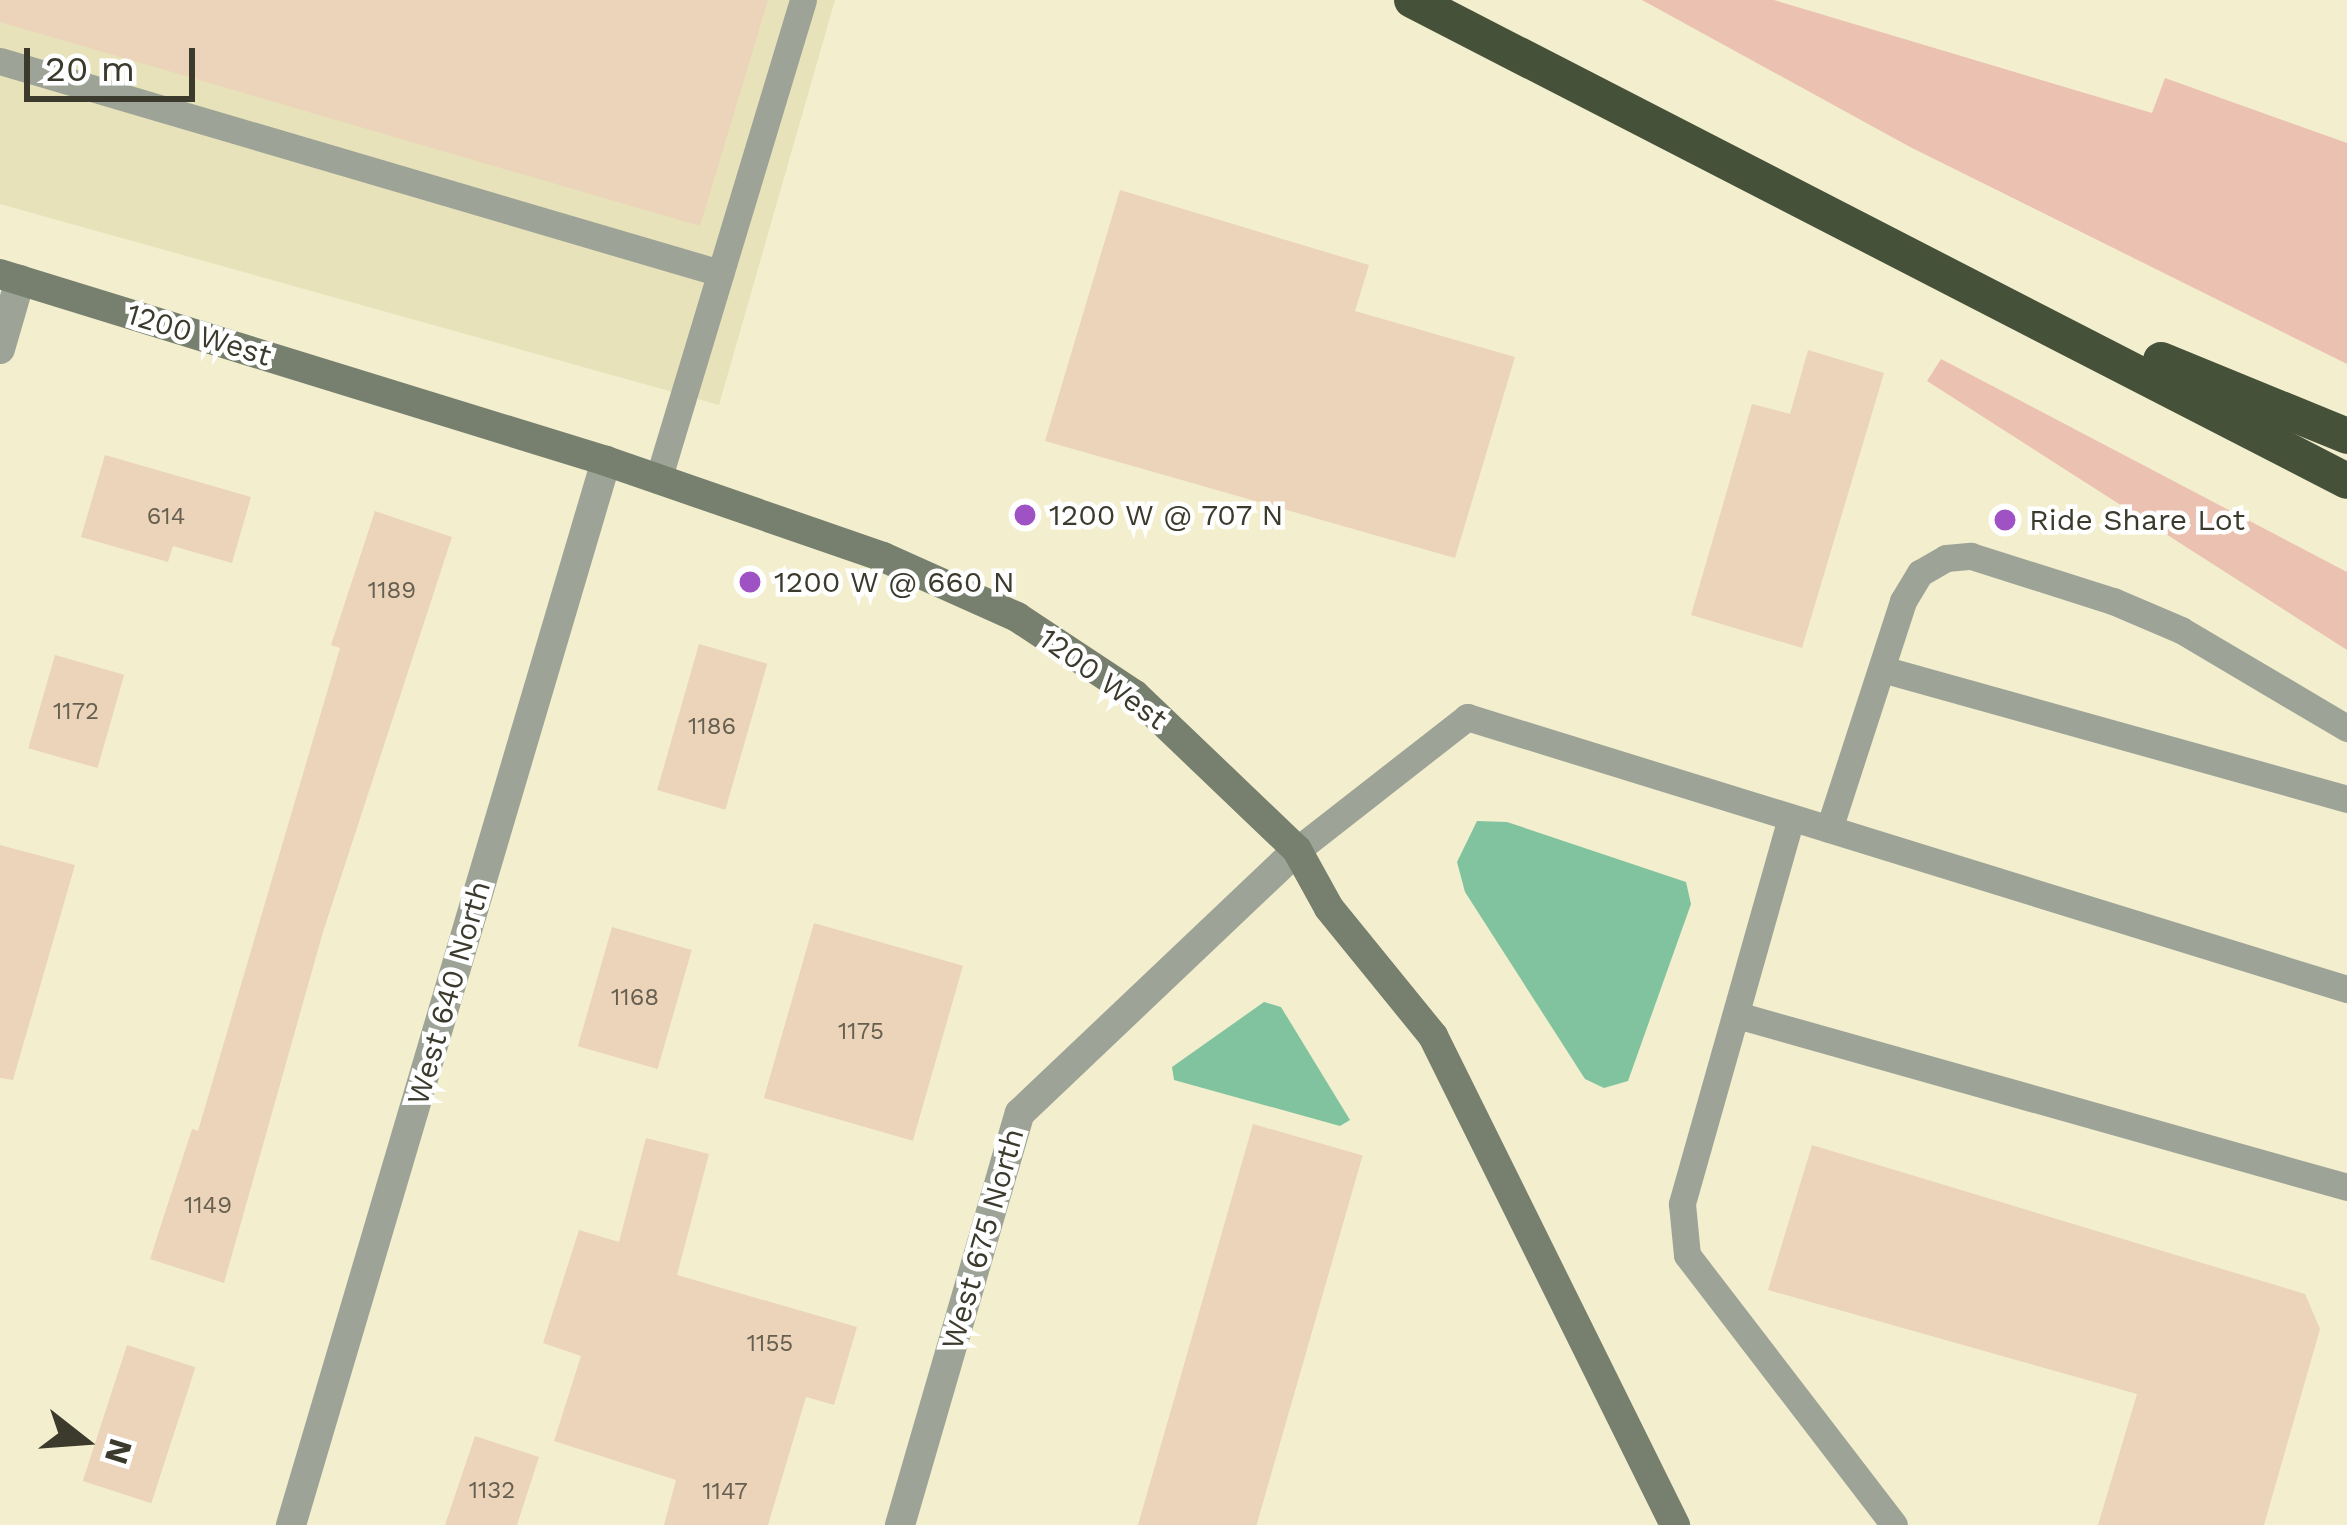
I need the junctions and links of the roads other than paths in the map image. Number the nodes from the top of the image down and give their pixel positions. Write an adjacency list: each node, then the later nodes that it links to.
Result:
1 (802, 0): 4 (lane)
2 (1412, 0): 6 (highway)
3 (0, 62): 4 (lane)
4 (720, 273): 10 (lane)
5 (10, 277): 7 (street); 9 (street, 1200 West)
6 (1963, 279): 8 (highway); 11 (highway)
7 (0, 349)
8 (2347, 436)
9 (606, 461): 10 (street, 1200 West); 21 (street, West 640 North)
10 (658, 479): 17 (street, 1200 West)
11 (2347, 481)
12 (1882, 668): 13 (lane); 14 (lane); 16 (lane)
13 (2347, 728)
14 (2347, 799)
15 (1791, 818): 16 (lane); 17 (lane); 19 (lane)
16 (1828, 829): 18 (lane)
17 (1297, 850): 22 (street, West 675 North); 23 (street, 1200 West)
18 (2347, 989)
19 (1737, 1015): 20 (lane); 24 (lane)
20 (2347, 1187)
21 (291, 1525)
22 (900, 1525)
23 (1675, 1525)
24 (1894, 1525)

